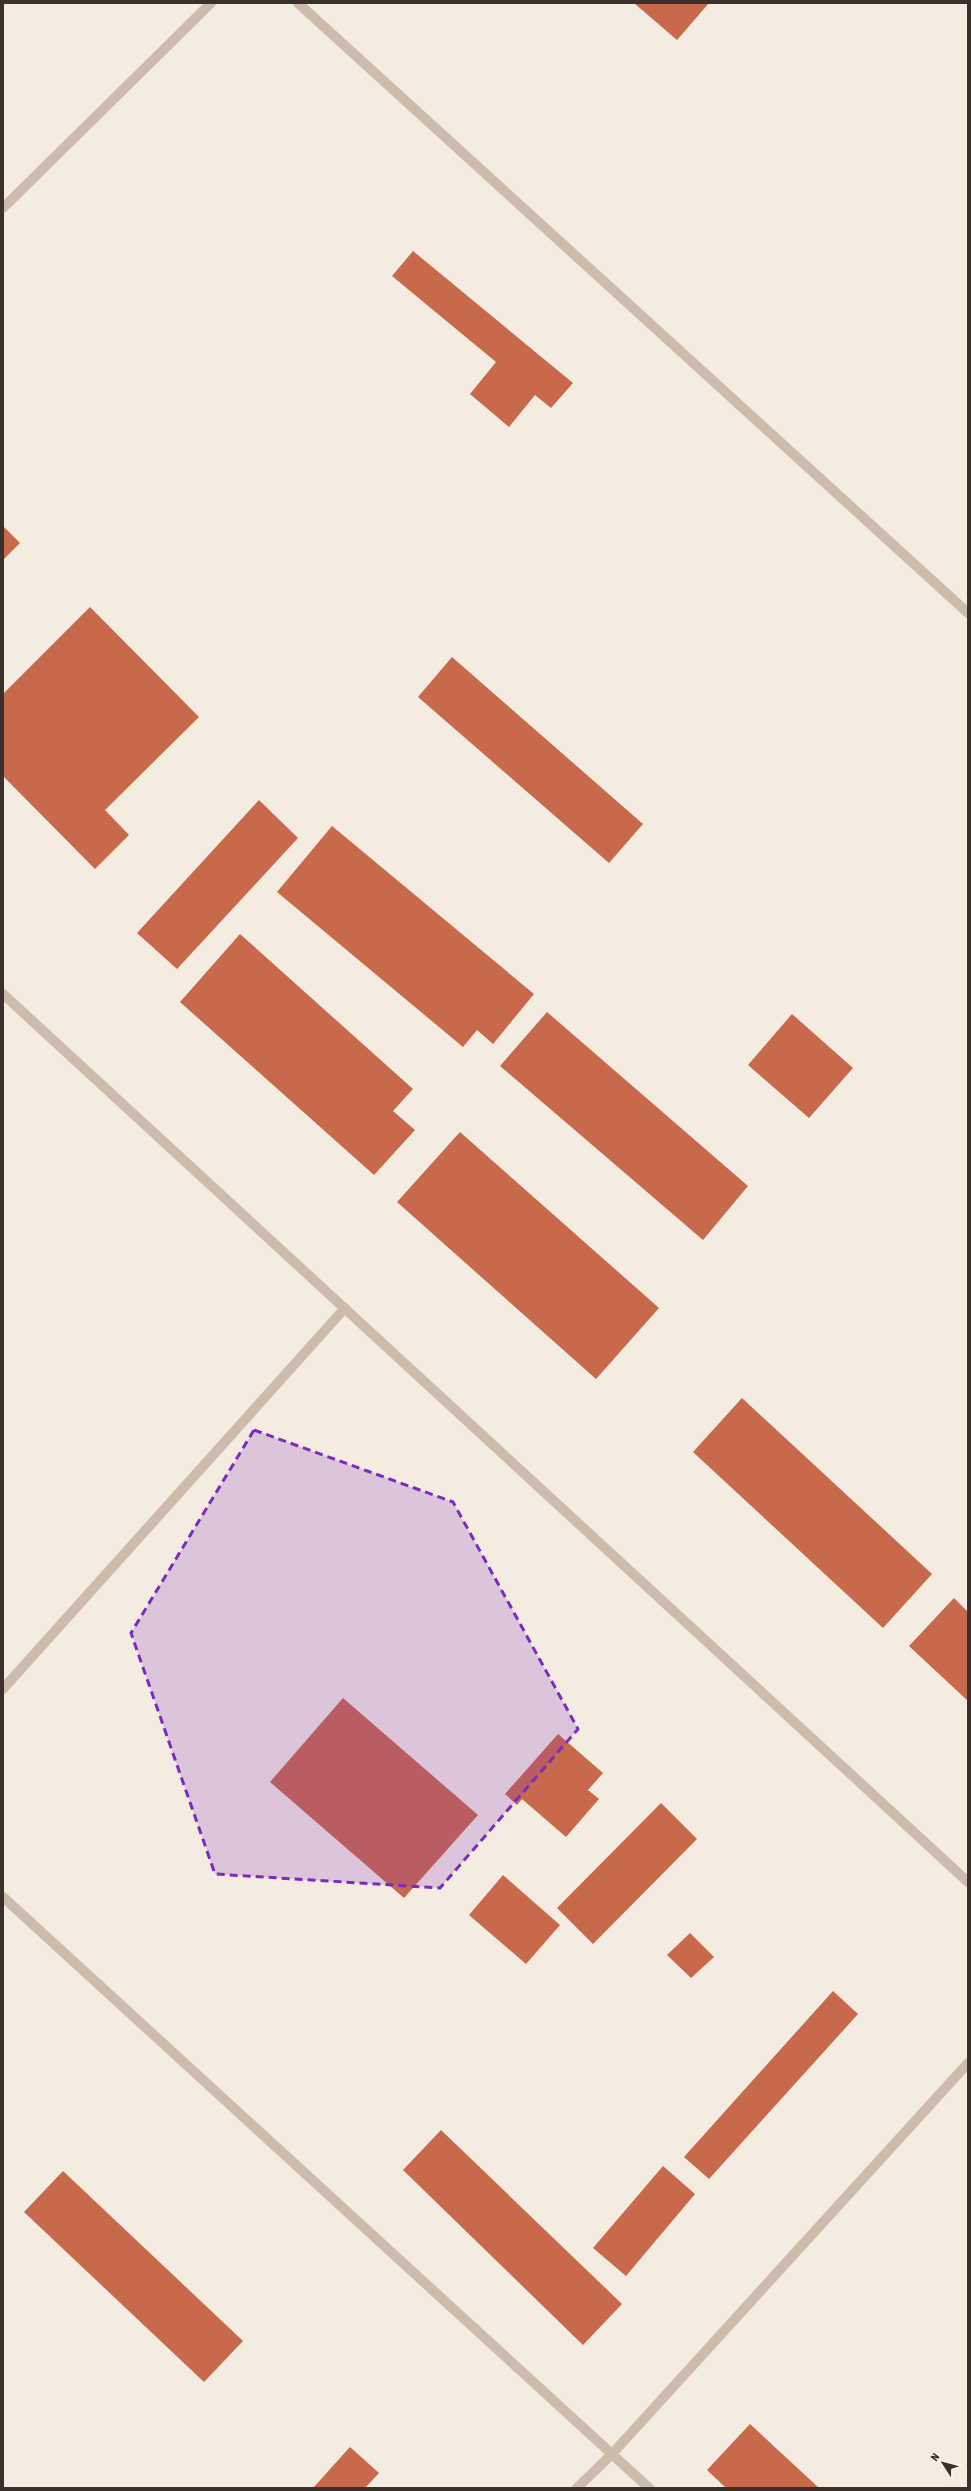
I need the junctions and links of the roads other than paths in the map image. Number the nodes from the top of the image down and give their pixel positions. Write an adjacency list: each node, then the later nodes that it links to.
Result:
1 (211, 3): 3 (street)
2 (298, 3): 4 (street)
3 (3, 208)
4 (968, 613)
5 (3, 994): 6 (street)
6 (345, 1308): 7 (street); 8 (street)
7 (3, 1689)
8 (968, 1882)
9 (3, 1897): 11 (street)
10 (968, 2063): 11 (street)
11 (612, 2454): 12 (street); 13 (street)
12 (577, 2488)
13 (649, 2488)

